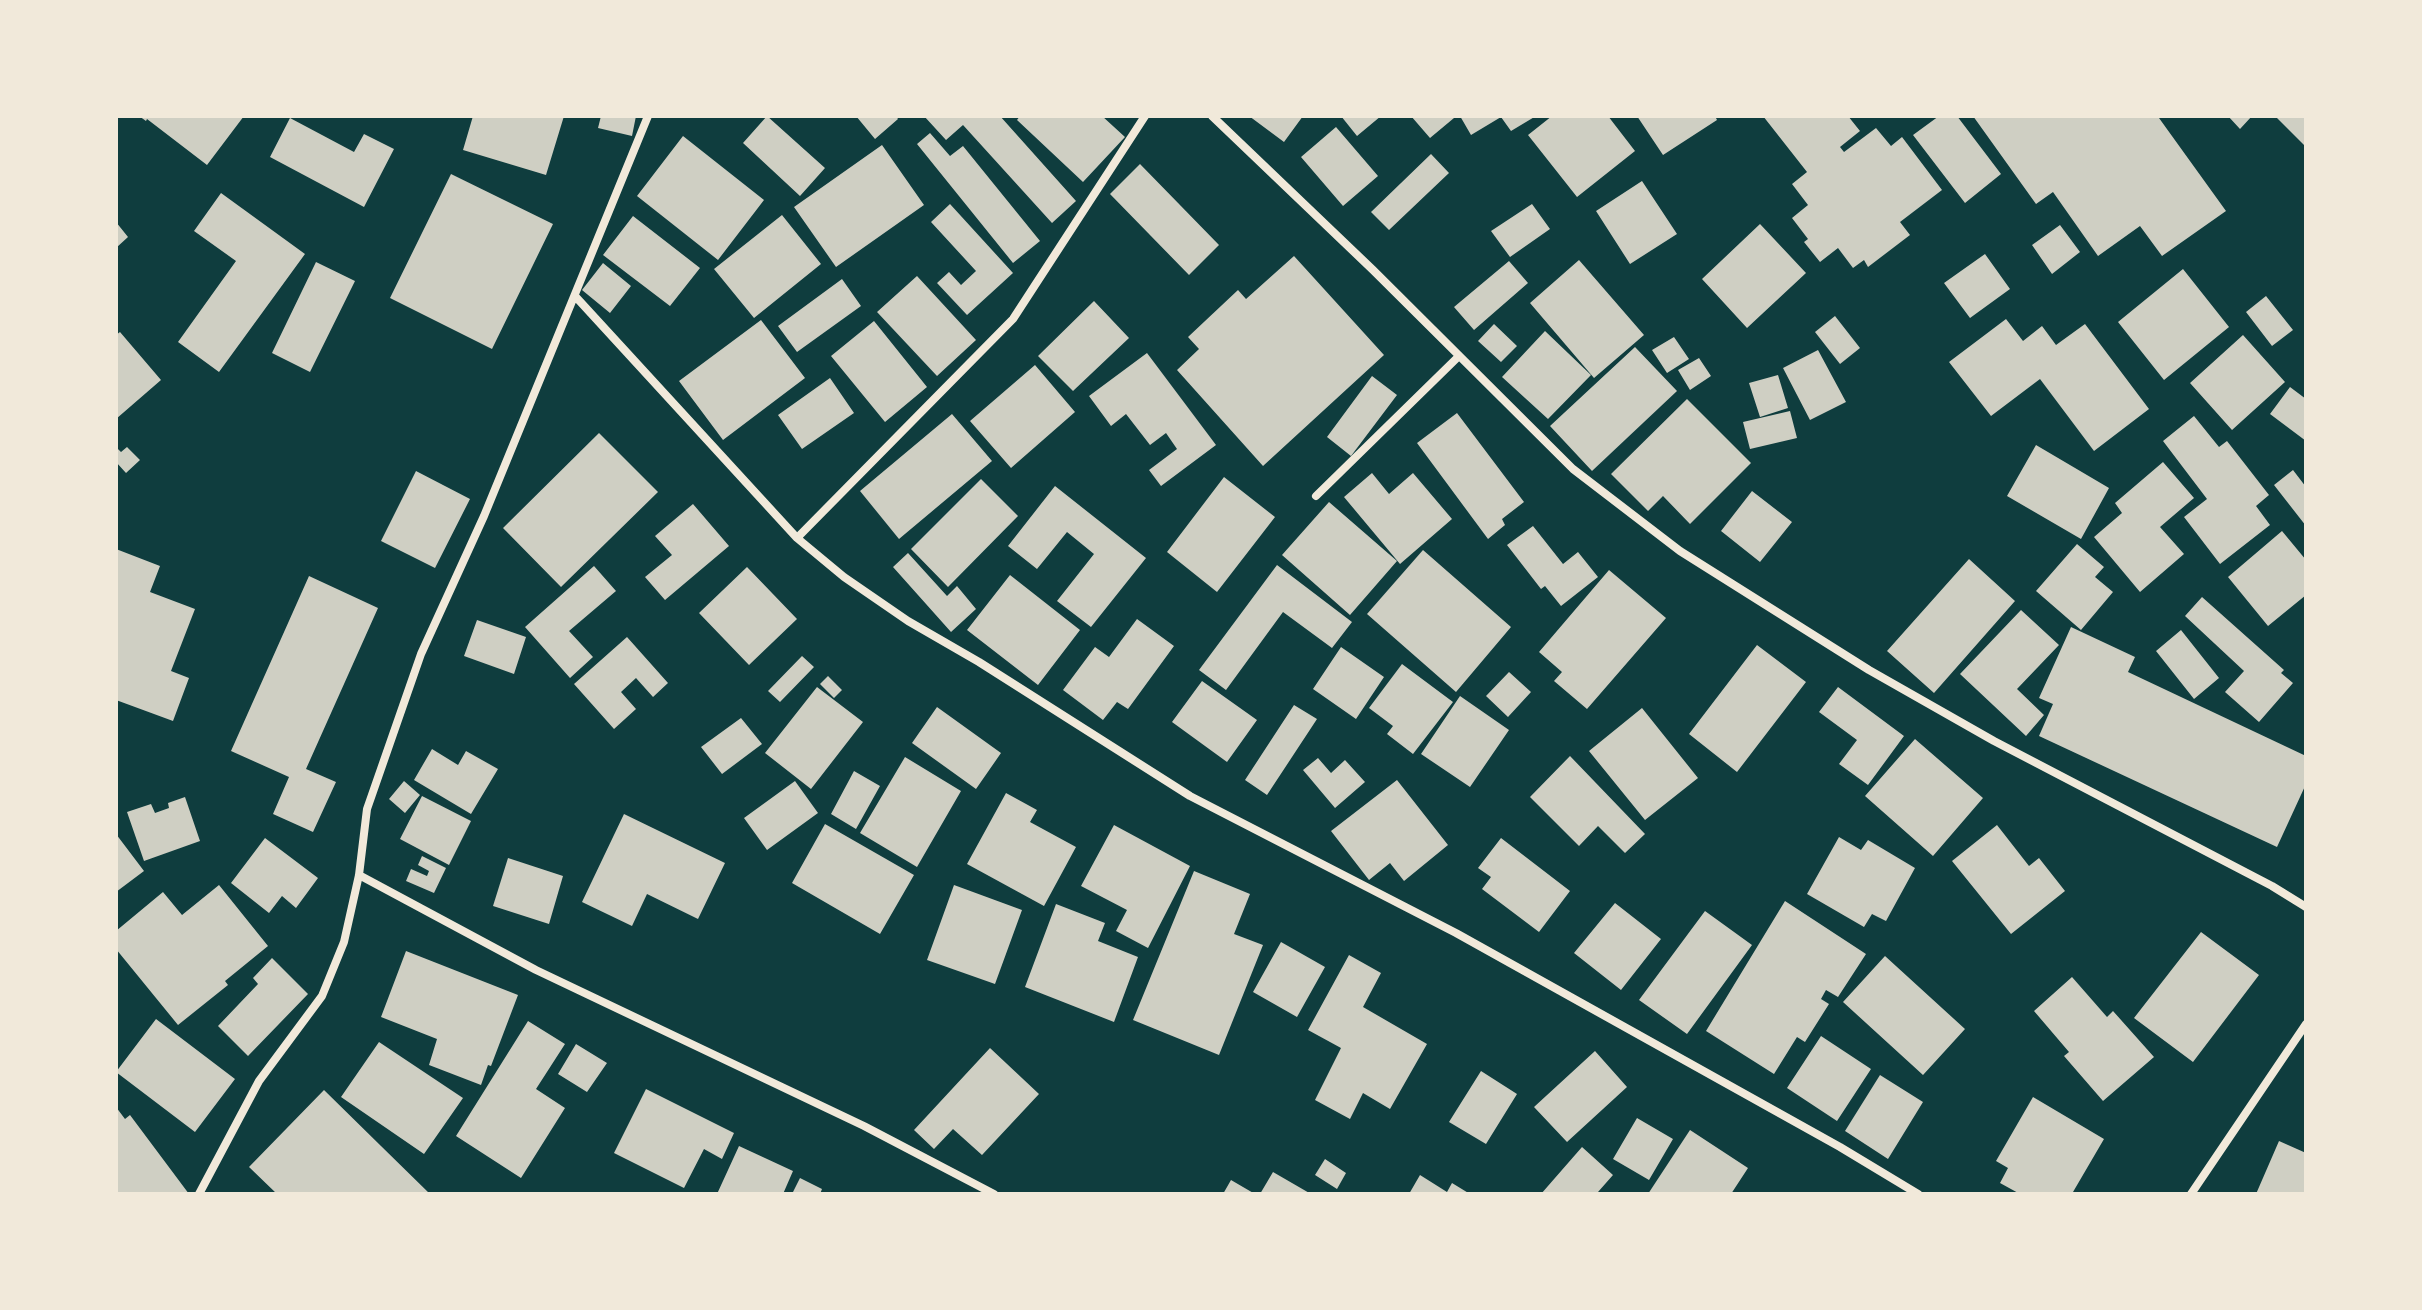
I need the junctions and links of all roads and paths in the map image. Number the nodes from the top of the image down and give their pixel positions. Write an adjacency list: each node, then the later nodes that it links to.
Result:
1 (648, 116): 4 (street)
2 (1145, 116): 7 (street)
3 (1212, 116): 5 (street)
4 (575, 296): 7 (street); 8 (street)
5 (1459, 356): 6 (street); 9 (street)
6 (1316, 496)
7 (797, 538): 13 (street)
8 (359, 875): 11 (street); 12 (street)
9 (2306, 907)
10 (2306, 1024): 14 (street)
11 (199, 1194)
12 (994, 1194)
13 (1918, 1194)
14 (2191, 1194)

